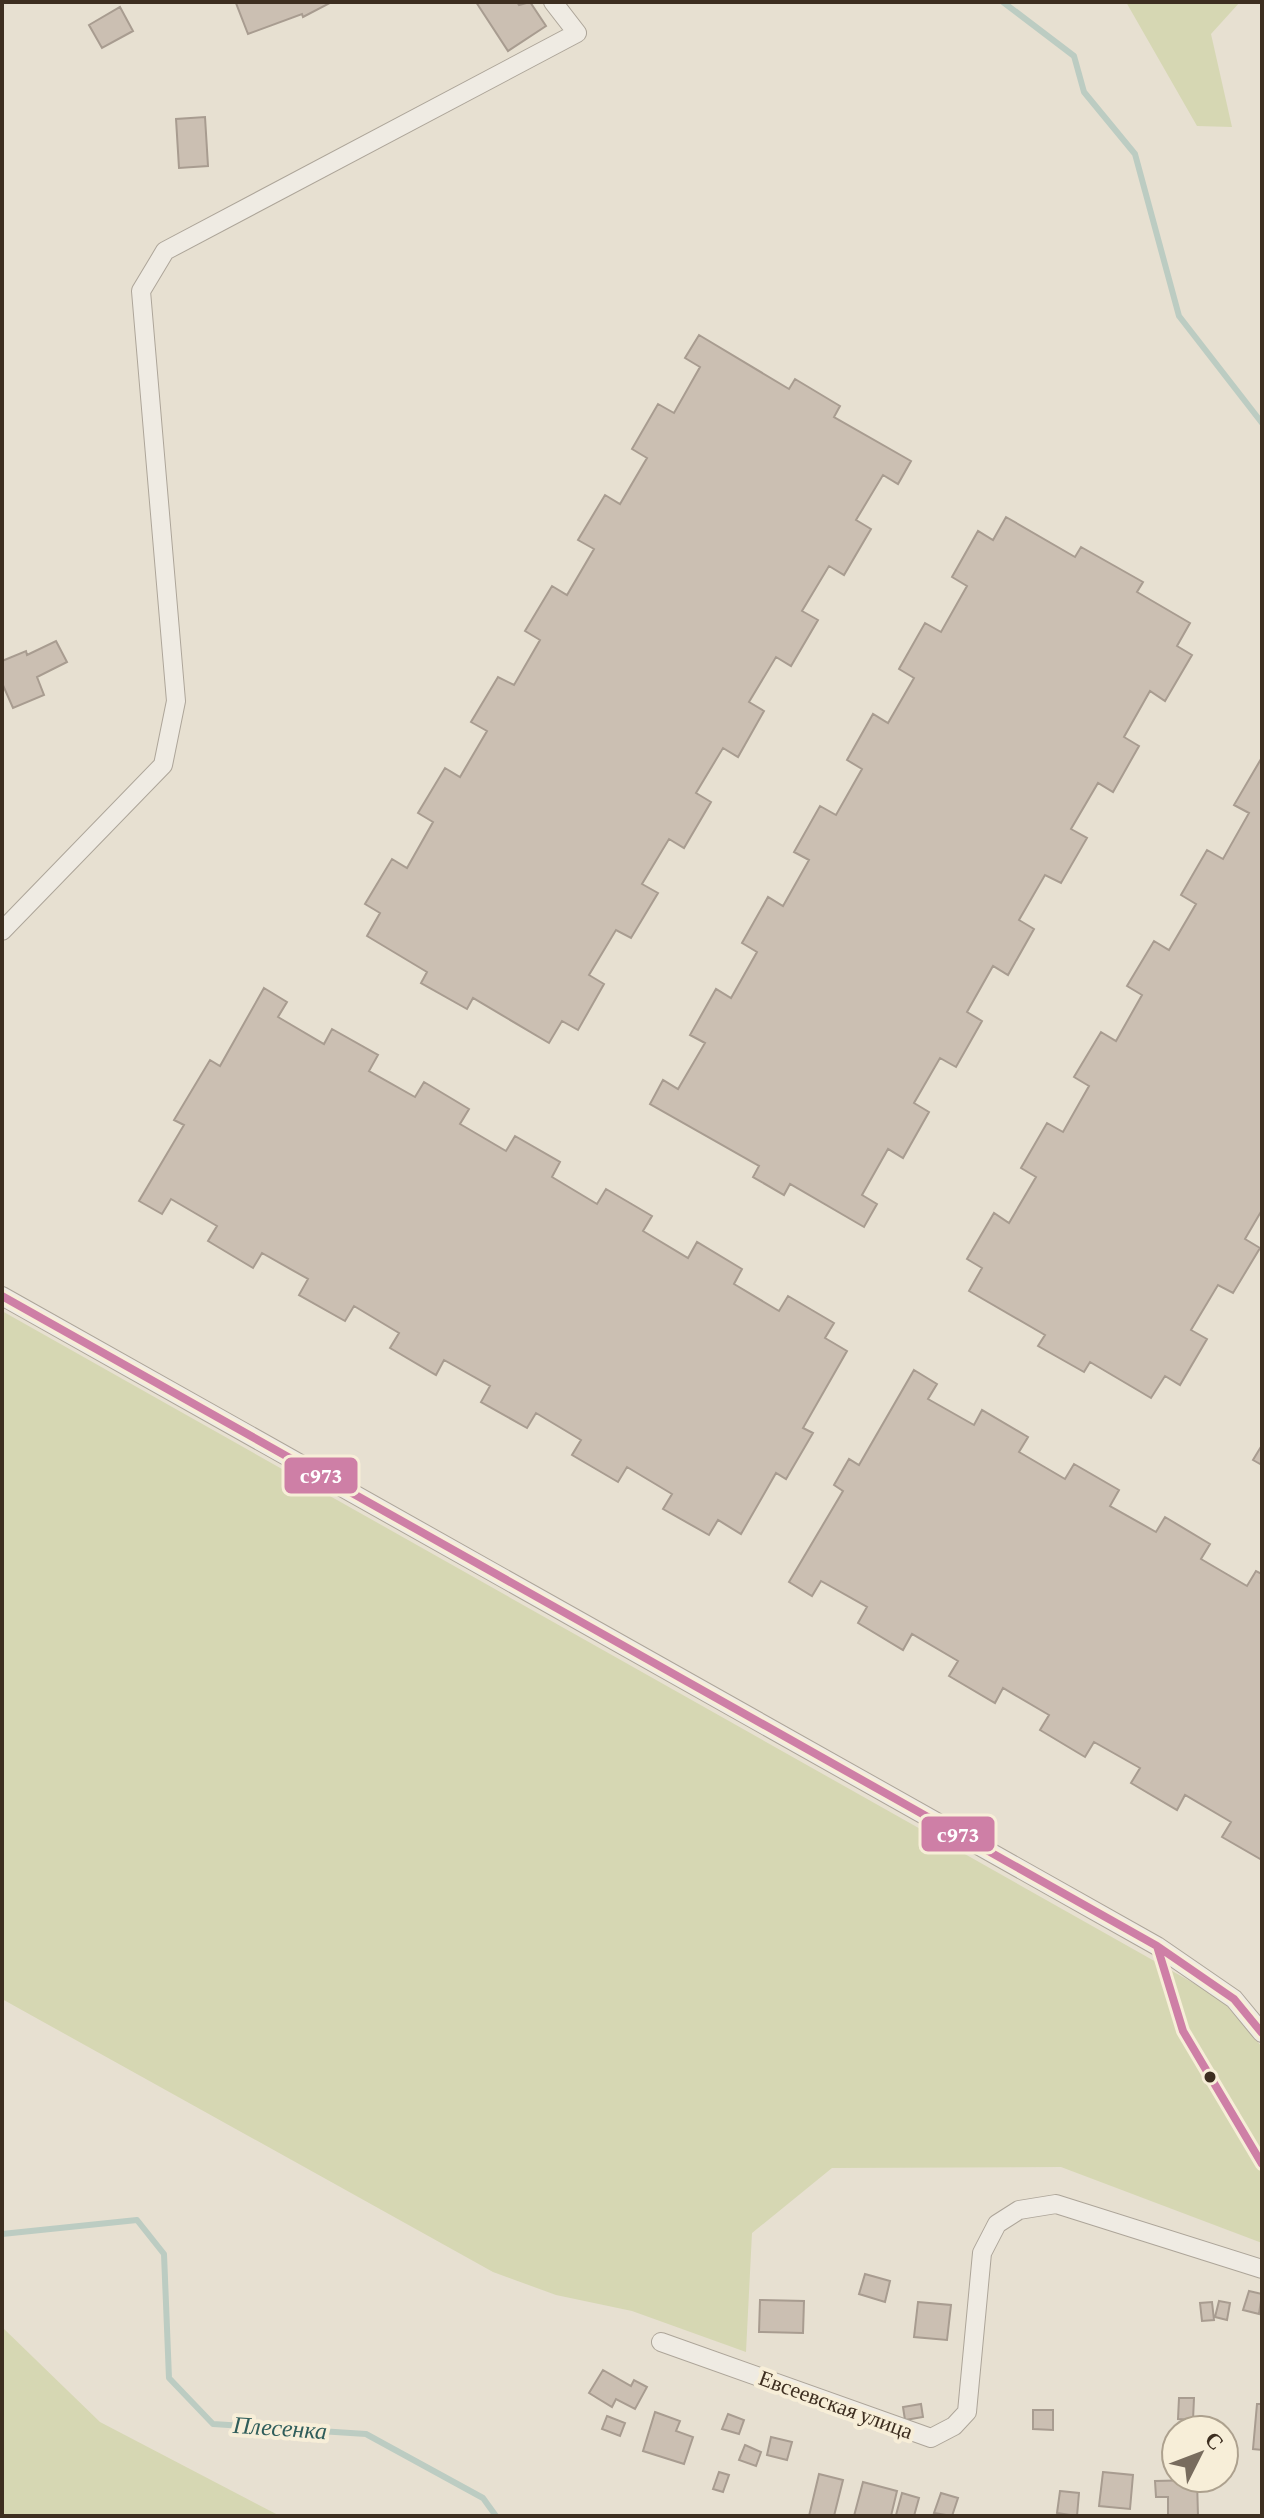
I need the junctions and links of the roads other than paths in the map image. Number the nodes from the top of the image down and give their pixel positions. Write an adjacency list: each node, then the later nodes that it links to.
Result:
1 (553, 2): 2 (street)
2 (2, 931)
3 (2, 1296): 4 (street)
4 (1157, 1946): 5 (street); 6 (lane)
5 (1262, 2033)
6 (1262, 2164)
7 (1262, 2269): 8 (street, Евсеевская улица)
8 (661, 2342)

